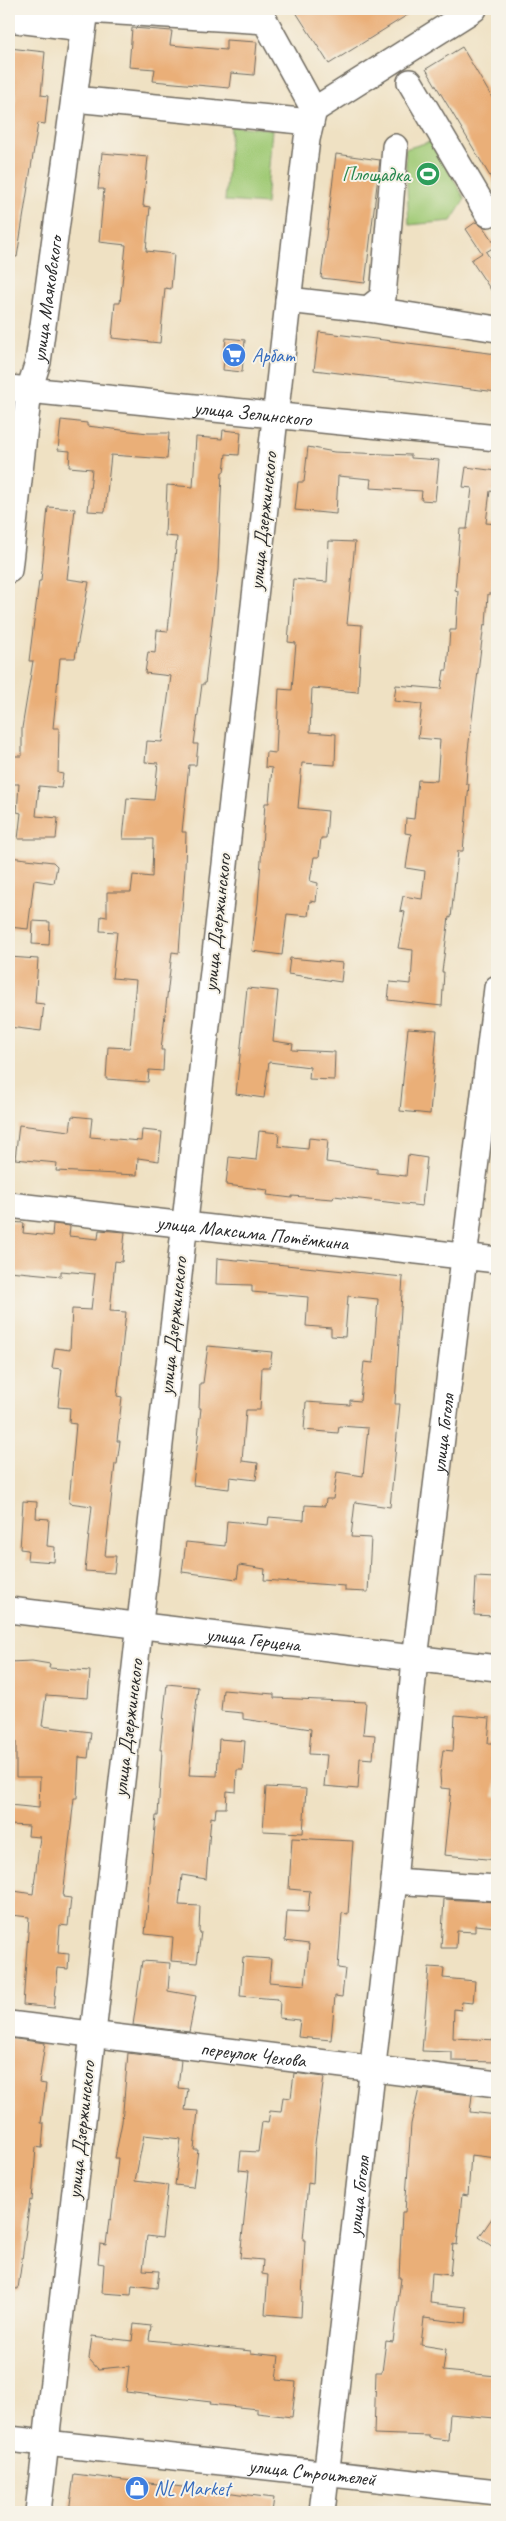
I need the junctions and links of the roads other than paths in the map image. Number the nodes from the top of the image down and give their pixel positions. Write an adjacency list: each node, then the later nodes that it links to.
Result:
1 (474, 9): 6 (street)
2 (9, 19): 3 (street)
3 (83, 28): 5 (street, улица Маяковского); 6 (street)
4 (410, 82): 8 (street)
5 (74, 99): 6 (street); 12 (street, улица Маяковского)
6 (311, 124): 9 (street, улица Дзержинского)
7 (395, 147): 10 (street)
8 (494, 218)
9 (288, 300): 10 (street); 13 (street, улица Дзержинского)
10 (368, 309): 11 (street)
11 (497, 329)
12 (19, 389): 13 (street, улица Зелинского); 15 (street, улица Маяковского)
13 (275, 415): 14 (street, улица Зелинского); 18 (street, улица Дзержинского)
14 (497, 438)
15 (9, 570)
16 (497, 988): 19 (street, улица Гоголя)
17 (9, 1205): 18 (street, улица Максима Потёмкина)
18 (183, 1224): 19 (street, улица Максима Потёмкина); 22 (street, улица Дзержинского)
19 (466, 1256): 20 (street, улица Максима Потёмкина); 23 (street, улица Гоголя)
20 (497, 1260)
21 (9, 1610): 22 (street, улица Герцена)
22 (141, 1624): 23 (street, улица Герцена); 28 (street, улица Дзержинского)
23 (415, 1659): 24 (street, улица Герцена); 25 (street, улица Гоголя)
24 (497, 1668)
25 (394, 1881): 26 (street); 29 (street, улица Гоголя)
26 (497, 1888)
27 (9, 2024): 28 (street, переулок Чехова)
28 (92, 2034): 29 (street, переулок Чехова); 32 (street, улица Дзержинского)
29 (371, 2069): 30 (street, переулок Чехова); 33 (street, улица Гоголя)
30 (497, 2084)
31 (9, 2439): 32 (street, улица Строителей)
32 (46, 2443): 33 (street, улица Строителей); 35 (street, улица Дзержинского)
33 (326, 2474): 34 (street, улица Строителей); 36 (street, улица Гоголя)
34 (497, 2492)
35 (38, 2512)
36 (322, 2512)

